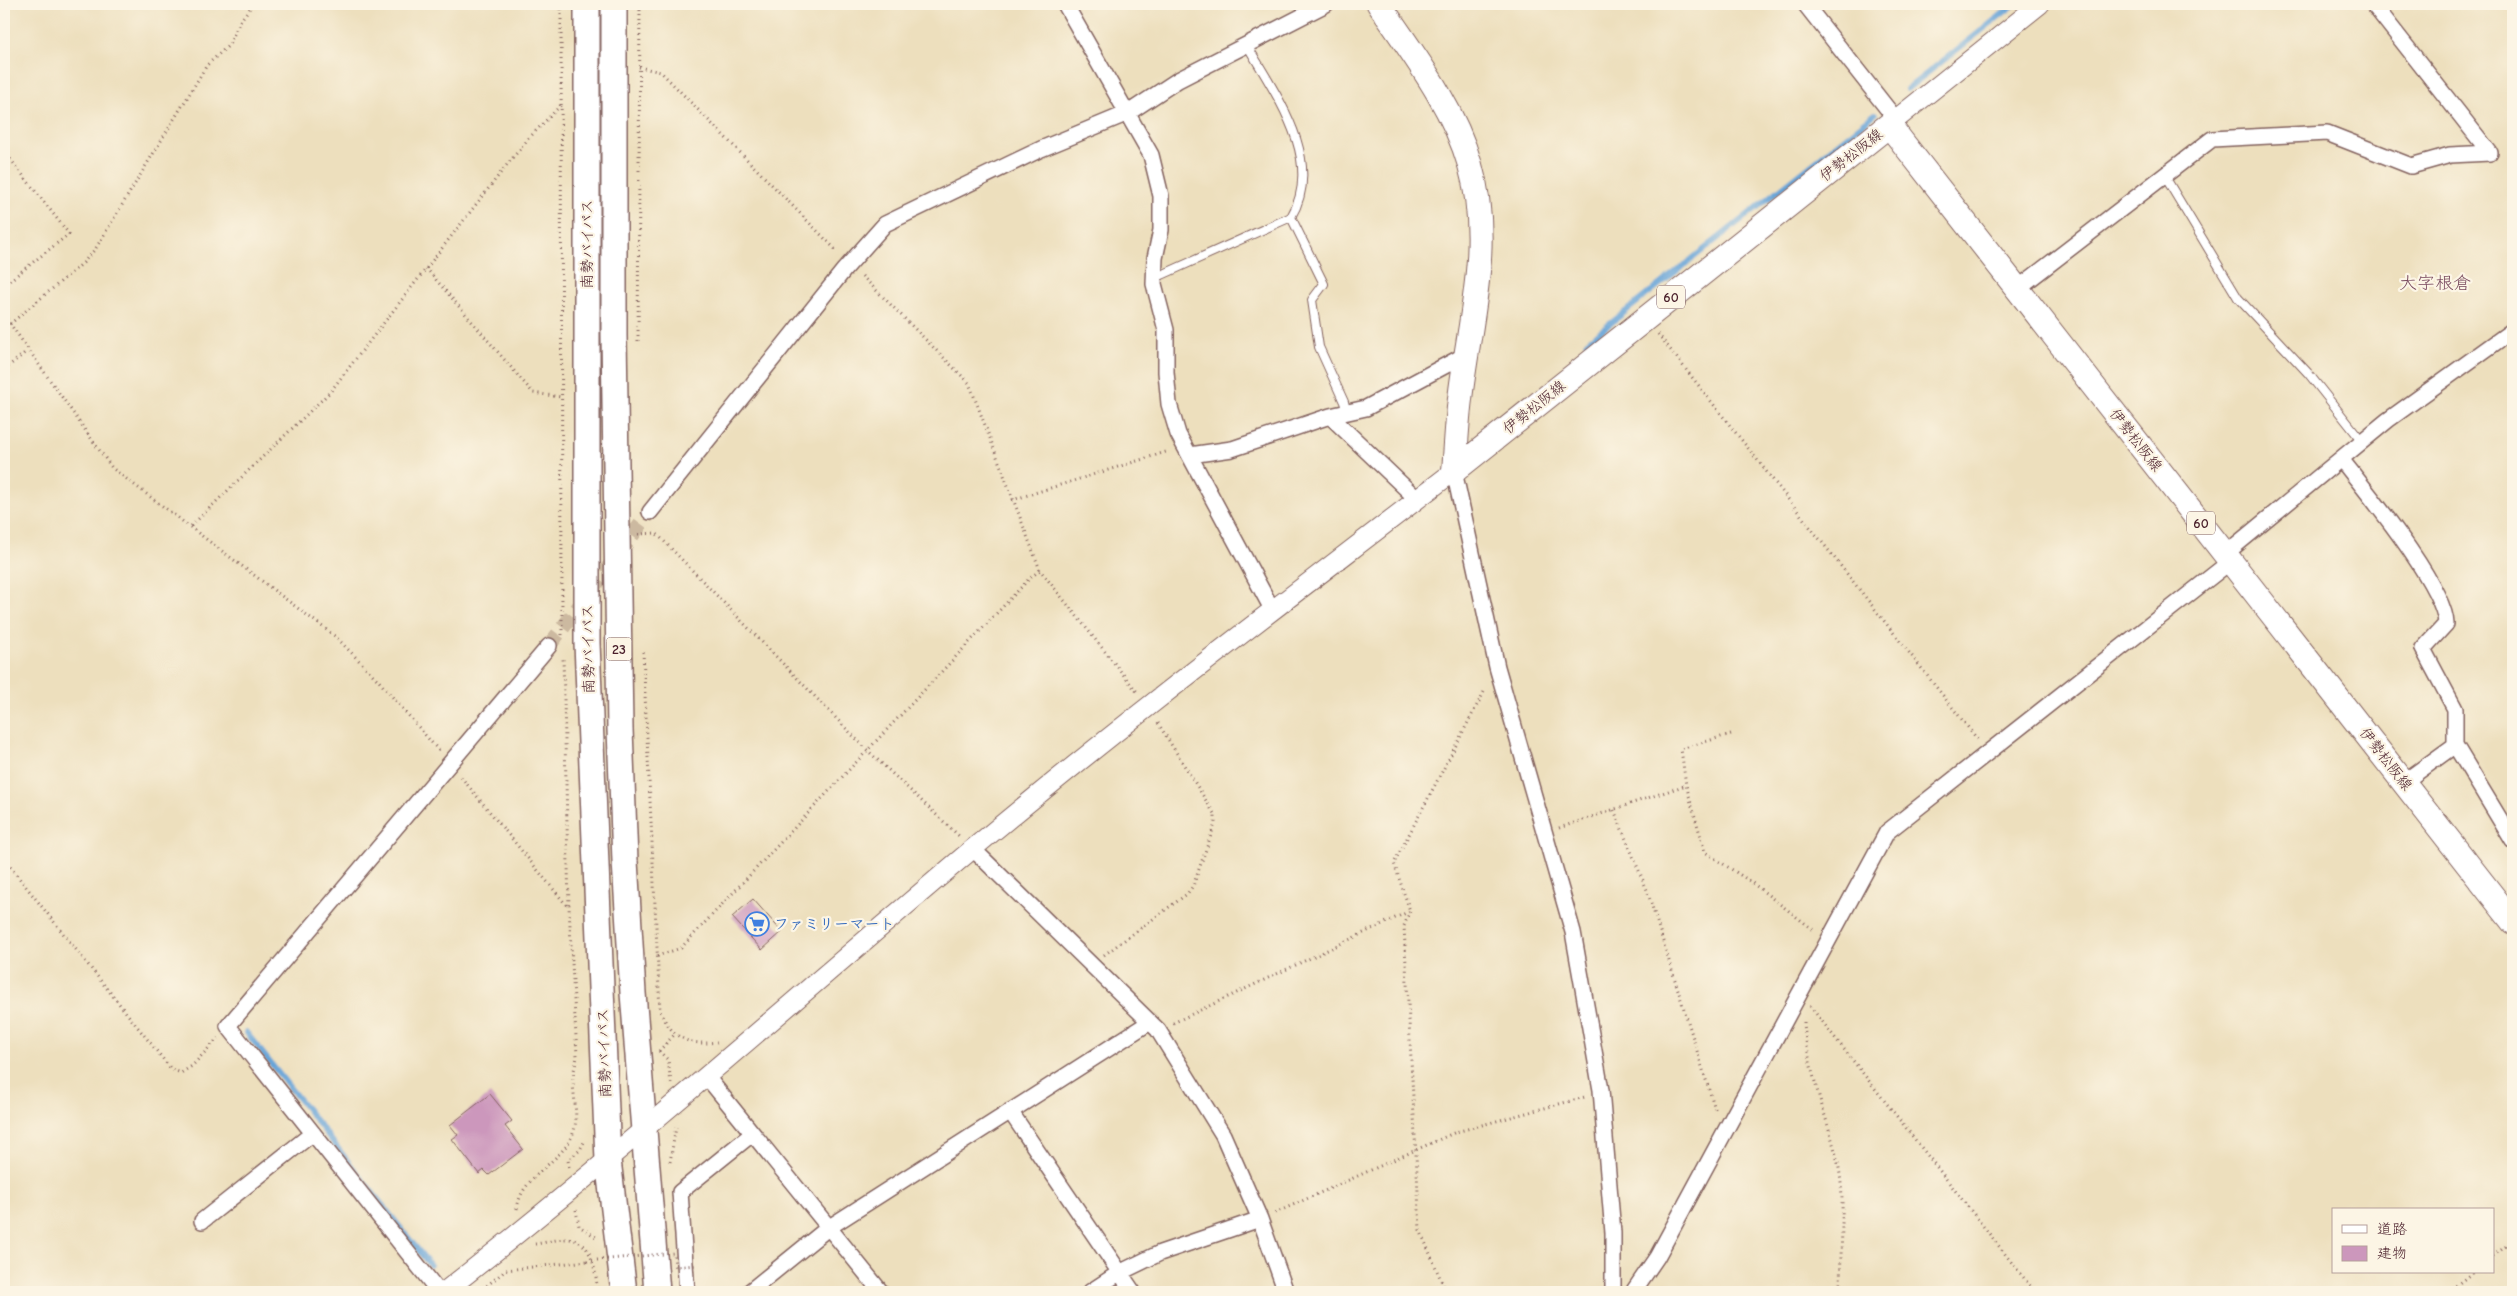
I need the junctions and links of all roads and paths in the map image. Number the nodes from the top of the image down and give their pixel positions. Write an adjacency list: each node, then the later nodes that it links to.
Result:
1 (253, 4): 27 (path)
2 (562, 4): 14 (path)
3 (587, 4): 88 (highway, 南勢バイパス / 23)
4 (614, 4): 83 (highway, 南勢バイパス / 23)
5 (640, 4): 13 (path)
6 (1065, 4): 15 (street)
7 (1326, 4): 12 (street)
8 (1378, 4): 31 (main road)
9 (1805, 4): 16 (street)
10 (2040, 4): 16 (street)
11 (2375, 5): 18 (street)
12 (1246, 45): 15 (street); 19 (lane)
13 (639, 67): 20 (path); 29 (path)
14 (561, 105): 21 (path); 33 (path)
15 (1128, 113): 20 (street); 22 (street)
16 (1889, 124): 24 (main road, 伊勢松阪線 / 60); 26 (main road, 伊勢松阪線 / 60)
17 (4, 151): 23 (path)
18 (2163, 174): 24 (street); 36 (lane)
19 (1291, 218): 22 (lane); 34 (lane)
20 (849, 263): 41 (path); 42 (street)
21 (426, 268): 33 (path); 44 (path)
22 (1154, 278): 37 (street)
23 (4, 285)
24 (2017, 289): 47 (main road, 伊勢松阪線 / 60)
25 (4, 315): 27 (path)
26 (1646, 318): 39 (main road, 伊勢松阪線 / 60); 58 (path)
27 (10, 324): 30 (path)
28 (2513, 330): 36 (street)
29 (638, 345)
30 (27, 351): 32 (path); 44 (path)
31 (1467, 354): 34 (street); 39 (main road)
32 (4, 370)
33 (561, 397): 51 (path)
34 (1347, 413): 35 (street)
35 (1330, 416): 37 (street); 40 (street)
36 (2362, 441): 38 (street)
37 (1187, 450): 41 (path); 49 (street)
38 (2341, 459): 47 (street); 56 (street)
39 (1454, 471): 40 (street); 53 (street)
40 (1417, 499): 49 (street)
41 (1012, 500): 48 (path)
42 (650, 512)
43 (637, 524): 45 (path)
44 (191, 526): 59 (path)
45 (637, 534): 46 (path); 57 (path)
46 (638, 544)
47 (2228, 558): 58 (street); 60 (main road, 伊勢松阪線 / 60)
48 (1040, 570): 54 (path); 57 (path)
49 (1273, 611): 54 (street)
50 (642, 642): 71 (path)
51 (556, 645): 59 (street)
52 (562, 653): 67 (path)
53 (1497, 667): 63 (street); 68 (path)
54 (1149, 707): 65 (street); 72 (path)
55 (1731, 734): 61 (path)
56 (2455, 745): 60 (street); 64 (street)
57 (868, 750): 65 (path); 71 (path)
58 (1987, 752): 70 (street)
59 (450, 763): 67 (path); 77 (street)
60 (2404, 782): 69 (main road, 伊勢松阪線 / 60)
61 (1686, 785): 62 (path); 70 (path)
62 (1614, 810): 63 (path); 86 (path)
63 (1545, 833): 81 (street)
64 (2513, 841)
65 (973, 849): 72 (street); 80 (street)
66 (4, 859): 77 (path)
67 (569, 907): 92 (path)
68 (1410, 911): 78 (path); 87 (path)
69 (2513, 922)
70 (1828, 940): 73 (street)
71 (657, 956): 79 (path)
72 (1091, 964): 78 (street)
73 (1799, 992): 74 (path); 86 (street)
74 (1809, 1005): 75 (path); 114 (path)
75 (1807, 1010)
76 (1804, 1014): 113 (path)
77 (228, 1026): 84 (street)
78 (1154, 1026): 82 (street); 89 (street)
79 (720, 1041)
80 (706, 1077): 83 (street); 85 (street)
81 (1601, 1090): 87 (path); 111 (street)
82 (1010, 1112): 91 (street); 96 (street)
83 (644, 1130): 88 (street); 103 (highway, 南勢バイパス / 23)
84 (313, 1133): 90 (street); 98 (street)
85 (752, 1134): 91 (street); 104 (street)
86 (1723, 1134): 112 (street)
87 (1416, 1150): 89 (path); 110 (path)
88 (608, 1160): 92 (street); 102 (highway, 南勢バイパス / 23)
89 (1260, 1220): 96 (street); 109 (street)
90 (202, 1221)
91 (828, 1228): 105 (street); 106 (street)
92 (516, 1236): 99 (street); 101 (path)
93 (2513, 1241): 94 (path)
94 (2494, 1255)
95 (696, 1265): 100 (path, bridge)
96 (1119, 1273): 107 (street); 108 (street)
97 (2470, 1274): 115 (path)
98 (439, 1292)
99 (445, 1292)
100 (479, 1292)
101 (598, 1292)
102 (624, 1292)
103 (657, 1292)
104 (687, 1292)
105 (749, 1292)
106 (881, 1292)
107 (1090, 1292)
108 (1133, 1292)
109 (1286, 1292)
110 (1446, 1292)
111 (1613, 1292)
112 (1633, 1292)
113 (1840, 1292)
114 (2035, 1292)
115 (2448, 1292)

